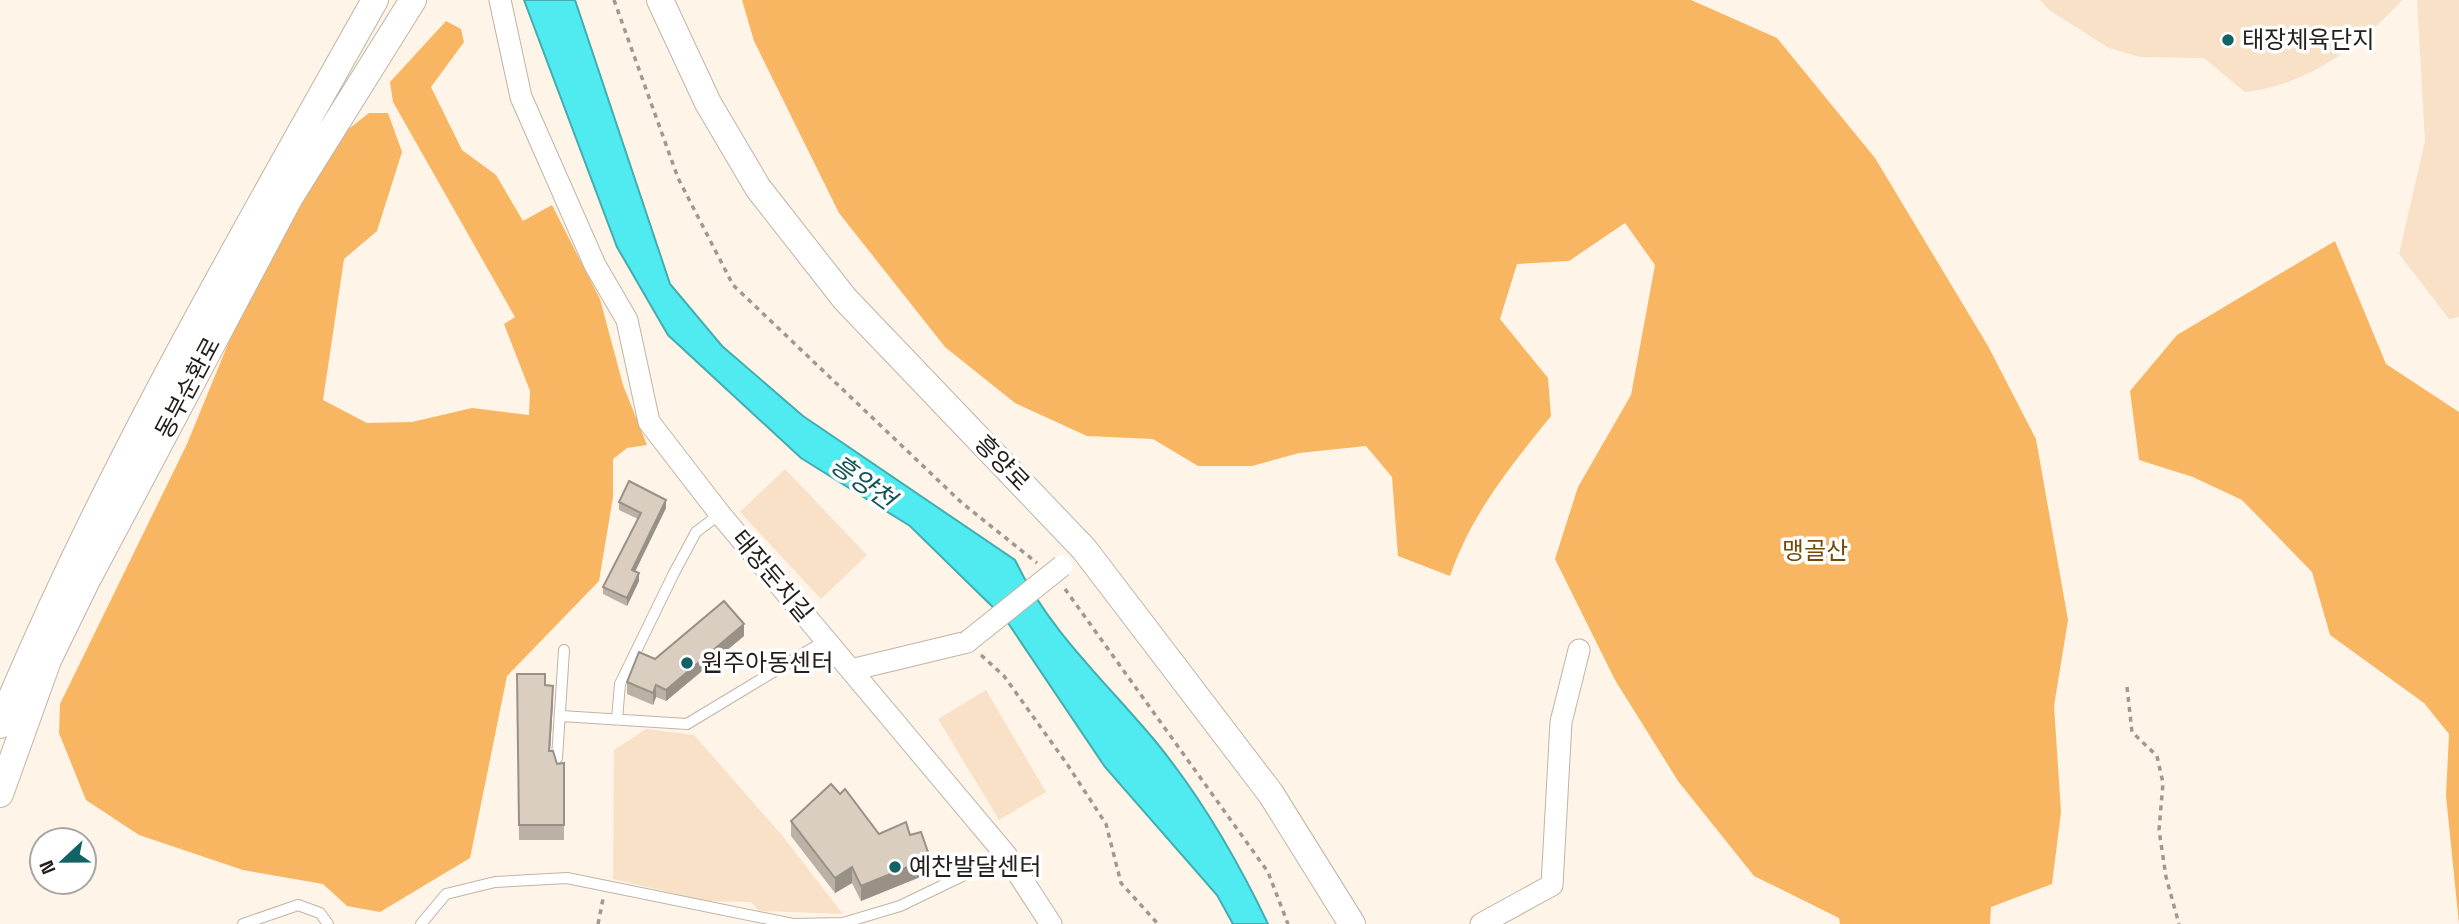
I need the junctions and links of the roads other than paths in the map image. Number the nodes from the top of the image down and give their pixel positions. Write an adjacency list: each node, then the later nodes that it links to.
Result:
1 (376, 0): 13 (street, 동부순환로)
2 (413, 0): 15 (street, 동부순환로)
3 (500, 0): 5 (street, 태장둔치길)
4 (660, 0): 6 (street, 흥양로)
5 (720, 514): 7 (street, 태장둔치길); 12 (lane)
6 (1084, 549): 10 (street, bridge); 22 (street, 흥양로)
7 (826, 640): 10 (street, 태장둔치길); 12 (lane)
8 (564, 650): 11 (lane)
9 (1578, 650): 23 (street)
10 (850, 670): 16 (street, 태장둔치길)
11 (561, 716): 12 (lane); 14 (lane)
12 (617, 719)
13 (0, 725)
14 (557, 758)
15 (0, 794)
16 (1006, 855): 20 (lane); 21 (street, 태장둔치길)
17 (243, 924): 18 (lane)
18 (328, 924)
19 (421, 924): 20 (lane)
20 (793, 924)
21 (1051, 924)
22 (1352, 924)
23 (1481, 924)

